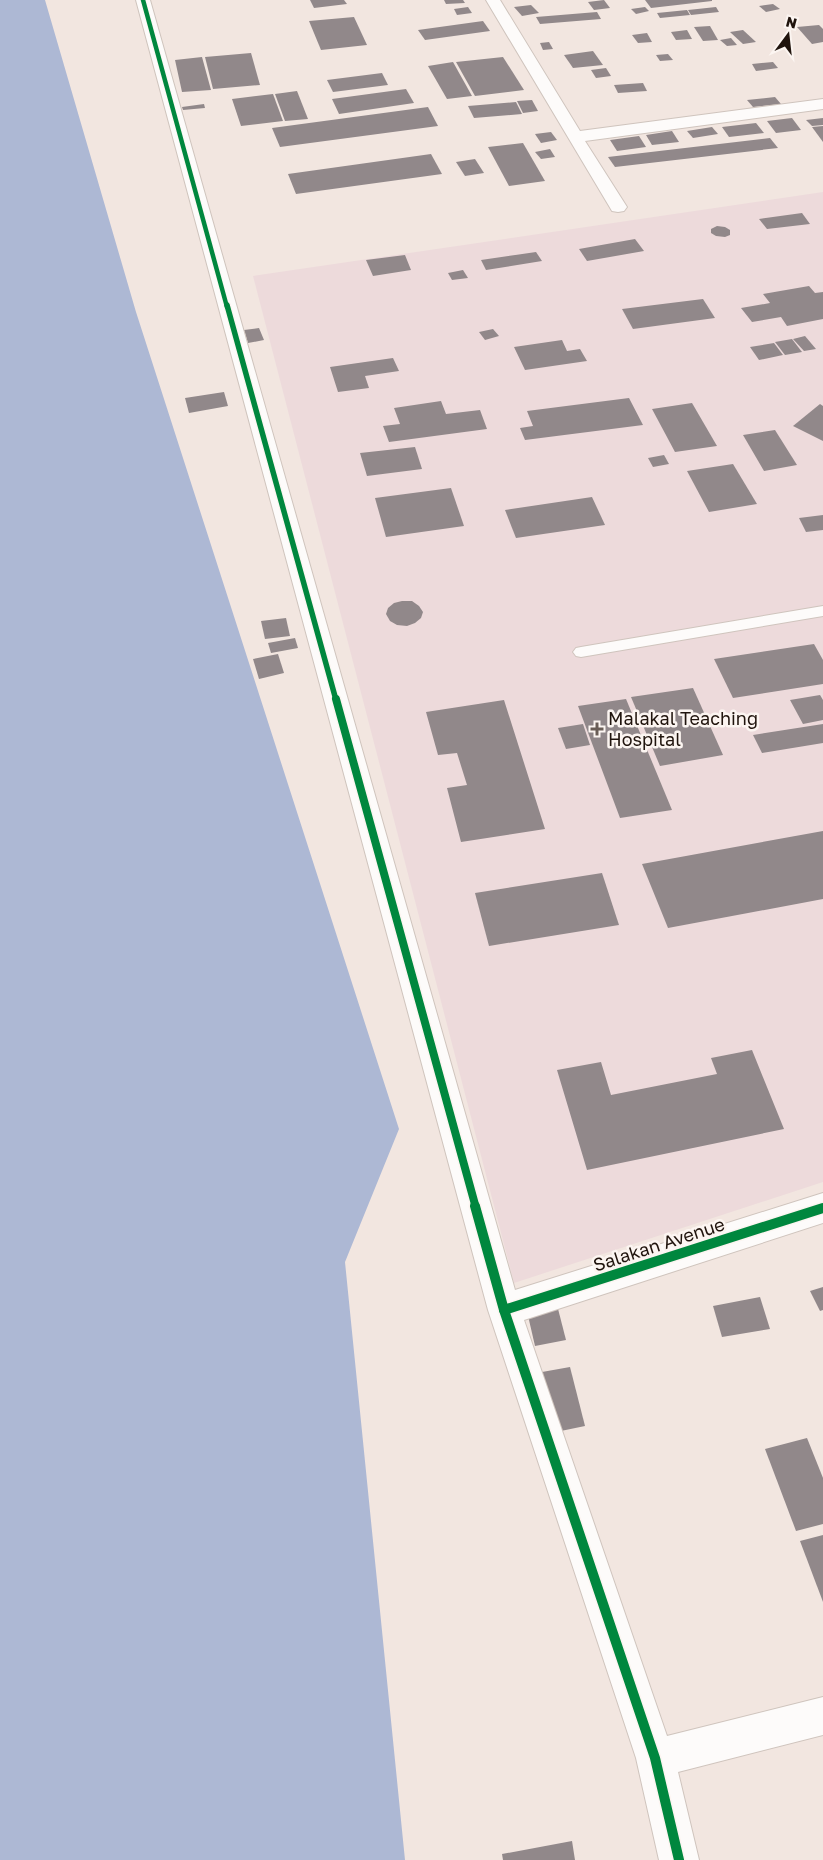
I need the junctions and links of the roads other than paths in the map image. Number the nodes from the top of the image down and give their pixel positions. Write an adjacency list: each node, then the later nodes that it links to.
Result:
1 (144, 0): 9 (street)
2 (493, 0): 4 (street)
3 (823, 104): 4 (street)
4 (575, 136): 5 (street)
5 (618, 207)
6 (823, 611): 7 (lane)
7 (582, 652)
8 (823, 1208): 9 (street, Salakan Avenue)
9 (504, 1310): 11 (street)
10 (823, 1716): 11 (street)
11 (655, 1758): 12 (street)
12 (679, 1860)

